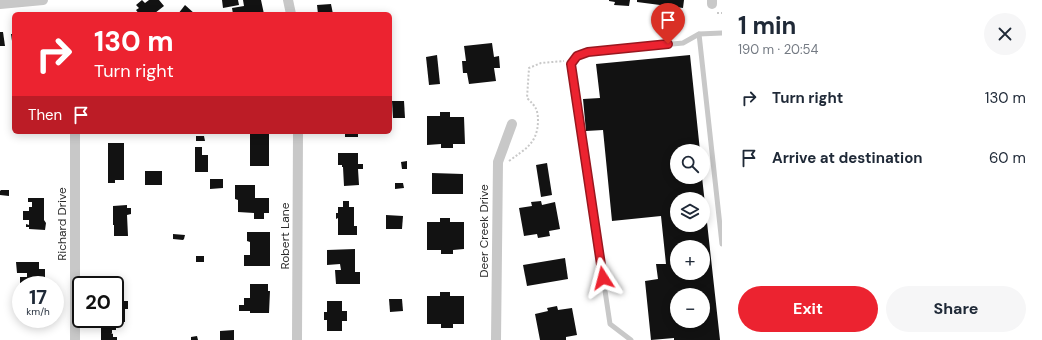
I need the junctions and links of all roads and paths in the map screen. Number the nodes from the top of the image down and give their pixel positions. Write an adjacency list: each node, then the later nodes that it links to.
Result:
1 (43, 0): 3 (street)
2 (288, 0): 4 (street)
3 (0, 4)
4 (291, 12)
5 (722, 32): 6 (lane)
6 (699, 34): 7 (lane); 12 (lane)
7 (571, 64): 11 (path); 17 (lane)
8 (512, 124): 16 (street, Deer Creek Drive)
9 (75, 134): 14 (street, Richard Drive)
10 (298, 134): 15 (street, Robert Lane)
11 (506, 163)
12 (720, 211): 13 (lane)
13 (722, 244)
14 (75, 340)
15 (297, 340)
16 (496, 340)
17 (631, 340)

